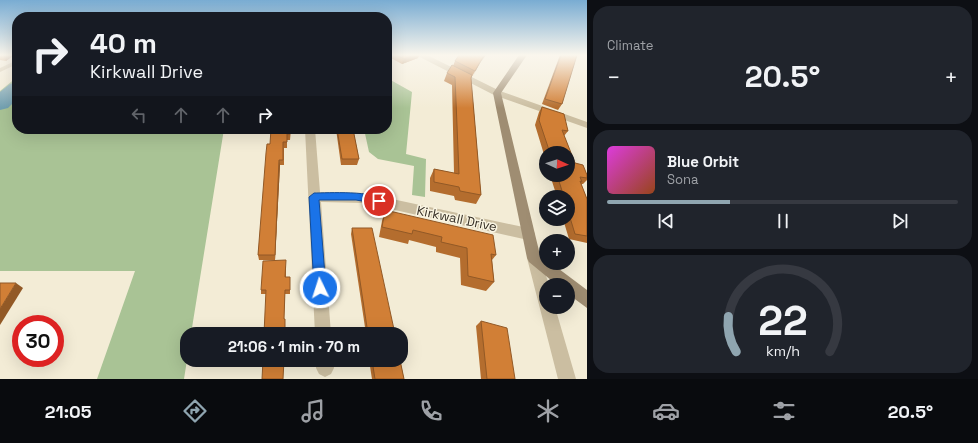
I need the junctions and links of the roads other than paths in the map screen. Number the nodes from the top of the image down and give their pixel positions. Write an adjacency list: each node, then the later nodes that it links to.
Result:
1 (456, 73): 3 (street)
2 (511, 73): 3 (street)
3 (498, 93): 4 (street); 7 (street)
4 (587, 125)
5 (310, 134): 6 (street)
6 (314, 197): 7 (street, Kirkwall Drive); 14 (street)
7 (528, 234): 8 (street)
8 (534, 258): 9 (street); 10 (street)
9 (539, 278)
10 (559, 278)
11 (575, 291): 12 (street)
12 (587, 300)
13 (549, 314): 15 (street)
14 (323, 327)
15 (567, 379)

